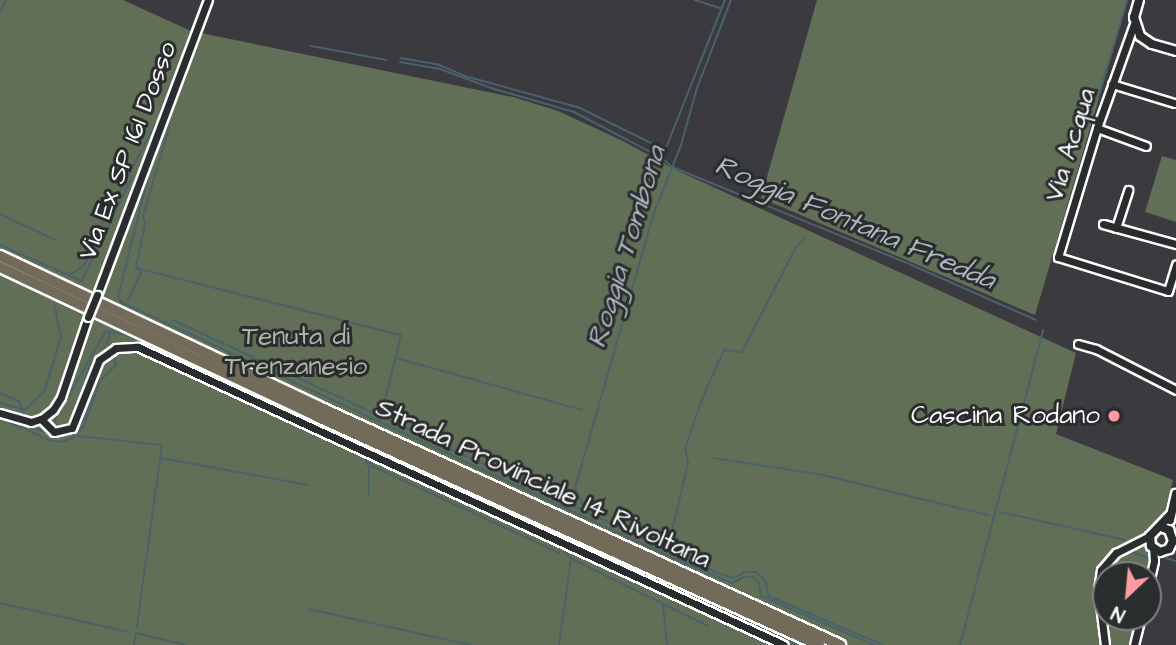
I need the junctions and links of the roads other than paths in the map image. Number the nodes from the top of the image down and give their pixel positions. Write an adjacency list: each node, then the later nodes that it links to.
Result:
1 (208, 0): 21 (street, Via Ex SP 161 Dosso, bridge)
2 (1139, 0): 3 (street)
3 (1134, 24): 4 (street); 5 (street, Via Acqua)
4 (1140, 36): 5 (street); 6 (street)
5 (1125, 45): 7 (street, Via Acqua)
6 (1176, 51)
7 (1112, 84): 8 (street); 9 (street, Via Acqua)
8 (1174, 103)
9 (1097, 128): 10 (street); 16 (street, Via Acqua)
10 (1146, 146)
11 (1128, 190): 13 (street)
12 (1103, 224): 13 (street)
13 (1116, 228): 14 (street)
14 (1176, 244)
15 (0, 256): 30 (highway, Strada Provinciale 14 Rivoltana)
16 (1176, 264)
17 (0, 267): 32 (highway, Strada Provinciale 14 Rivoltana)
18 (1078, 344): 19 (street)
19 (1176, 390)
20 (0, 413): 21 (street)
21 (41, 419): 31 (street)
22 (1176, 494): 23 (street)
23 (1165, 529): 24 (street); 25 (street)
24 (1150, 536): 26 (street); 27 (street)
25 (1175, 542): 28 (street)
26 (1140, 543): 27 (street); 33 (street)
27 (1152, 547): 28 (street); 29 (street)
28 (1169, 551): 29 (street)
29 (1154, 561)
30 (838, 644)
31 (784, 645)
32 (819, 645)
33 (1105, 645)

